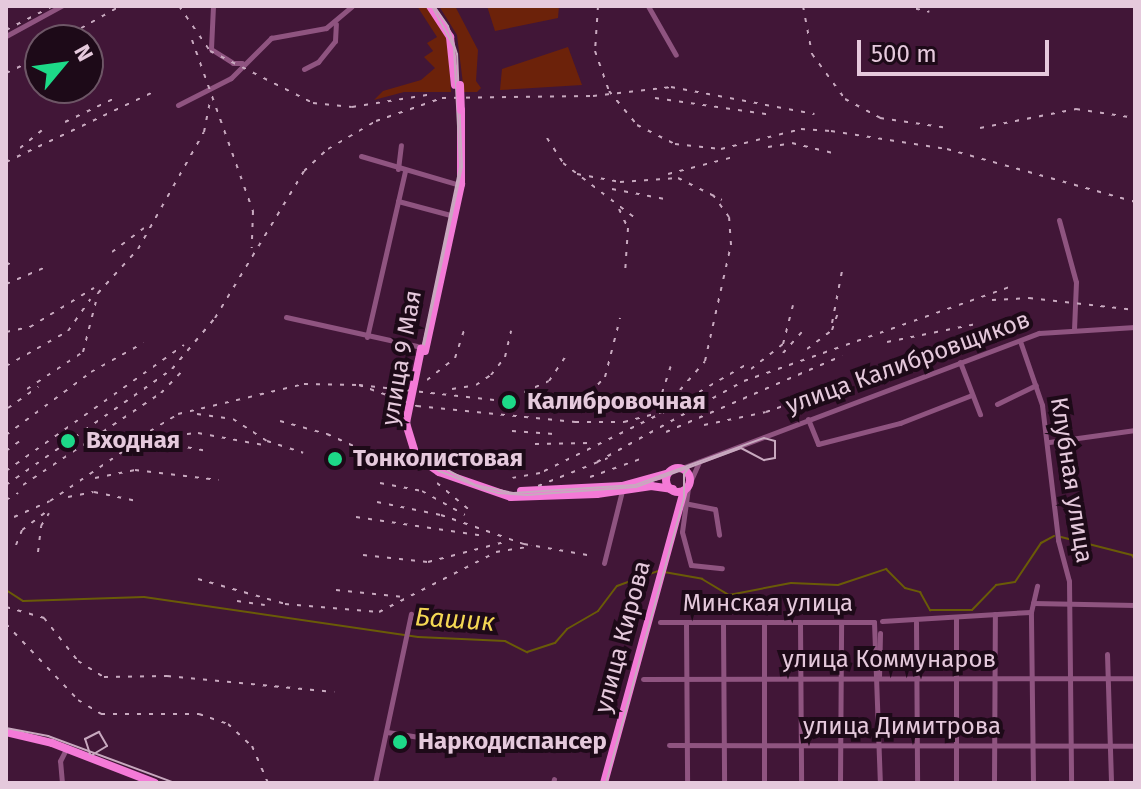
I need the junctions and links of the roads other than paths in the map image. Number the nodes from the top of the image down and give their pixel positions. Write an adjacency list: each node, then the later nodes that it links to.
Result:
1 (61, 6): 8 (street)
2 (213, 6): 10 (street)
3 (352, 6): 7 (street)
4 (430, 6): 12 (main road, улица 9 Мая)
5 (437, 6): 12 (main road, улица 9 Мая)
6 (648, 6): 9 (street)
7 (336, 24): 10 (street); 11 (street)
8 (6, 36)
9 (676, 55)
10 (243, 63): 13 (street)
11 (304, 69)
12 (458, 85): 14 (main road, улица 9 Мая, bridge)
13 (178, 105)
14 (458, 110): 19 (main road, улица 9 Мая); 21 (main road, улица 9 Мая)
15 (401, 145): 17 (street)
16 (361, 156): 17 (street)
17 (398, 169): 18 (street)
18 (405, 171): 19 (street); 20 (street)
19 (456, 184): 21 (main road, улица 9 Мая)
20 (398, 201): 21 (street); 26 (street)
21 (453, 216): 28 (main road, улица 9 Мая)
22 (1059, 220): 25 (street)
23 (286, 317): 26 (street)
24 (1135, 327): 25 (street, улица Калибровщиков)
25 (1074, 330): 27 (street, улица Калибровщиков)
26 (367, 337): 28 (street)
27 (1020, 341): 29 (street, улица Калибровщиков); 30 (street, Клубная улица)
28 (421, 349): 41 (main road, улица 9 Мая, bridge)
29 (960, 362): 31 (street); 34 (street, улица Калибровщиков)
30 (1036, 385): 32 (street); 36 (street, Клубная улица)
31 (972, 395): 33 (street); 34 (street)
32 (997, 404)
33 (980, 414)
34 (808, 419): 37 (street, улица Калибровщиков)
35 (1134, 431): 36 (street)
36 (1049, 442): 48 (street, Клубная улица)
37 (699, 461): 38 (street, улица Калибровщиков); 40 (street)
38 (679, 469): 39 (main road); 40 (main road)
39 (666, 474): 40 (main road); 41 (main road, улица 9 Мая)
40 (682, 488): 41 (main road, улица 9 Мая); 42 (main road)
41 (622, 489): 44 (street)
42 (685, 502): 43 (street); 45 (street); 100 (main road, улица Кирова)
43 (719, 535)
44 (604, 563)
45 (722, 568)
46 (1037, 586): 47 (street)
47 (1033, 603): 48 (street); 50 (street)
48 (1071, 603): 49 (street); 71 (street, Клубная улица)
49 (1135, 605)
50 (1031, 612): 52 (street, Минская улица); 70 (street)
51 (411, 614): 80 (street)
52 (995, 614): 53 (street, Минская улица); 69 (street)
53 (956, 618): 59 (street, Минская улица); 78 (street)
54 (660, 622): 60 (street, Минская улица)
55 (764, 622): 56 (street, Минская улица); 61 (street, Минская улица); 67 (street)
56 (800, 622): 57 (street, Минская улица); 68 (street)
57 (841, 622): 58 (street, Минская улица); 75 (street)
58 (878, 622): 59 (street, Минская улица); 63 (street)
59 (916, 622): 77 (street)
60 (686, 623): 61 (street, Минская улица); 74 (street)
61 (723, 624): 66 (street)
62 (880, 633): 63 (street)
63 (878, 641): 76 (street)
64 (1107, 654): 65 (street)
65 (1109, 677): 71 (street, улица Коммунаров); 72 (street, улица Коммунаров); 93 (street)
66 (723, 678): 67 (street, улица Коммунаров); 74 (street, улица Коммунаров); 89 (street)
67 (764, 678): 68 (street, улица Коммунаров); 83 (street)
68 (800, 678): 75 (street, улица Коммунаров); 84 (street)
69 (993, 678): 70 (street, улица Коммунаров); 78 (street, улица Коммунаров); 88 (street)
70 (1033, 678): 71 (street, улица Коммунаров); 91 (street)
71 (1072, 678): 92 (street, Клубная улица)
72 (1135, 678)
73 (643, 679): 74 (street, улица Коммунаров)
74 (686, 679): 95 (street)
75 (840, 679): 76 (street, улица Коммунаров); 85 (street)
76 (879, 679): 77 (street, улица Коммунаров); 86 (street)
77 (917, 679): 78 (street, улица Коммунаров); 90 (street)
78 (955, 679): 87 (street)
79 (6, 732): 96 (main road)
80 (387, 732): 81 (street); 99 (street)
81 (470, 745)
82 (669, 745): 95 (street, улица Димитрова)
83 (765, 745): 84 (street, улица Димитрова); 89 (street, улица Димитрова); 103 (street)
84 (801, 745): 85 (street, улица Димитрова); 104 (street)
85 (840, 745): 86 (street, улица Димитрова); 105 (street)
86 (879, 745): 90 (street, улица Димитрова); 106 (street)
87 (956, 745): 88 (street, улица Димитрова); 90 (street, улица Димитрова); 108 (street)
88 (994, 745): 91 (street, улица Димитрова); 109 (street)
89 (724, 746): 95 (street, улица Димитрова); 102 (street)
90 (917, 746): 107 (street)
91 (1033, 746): 92 (street, улица Димитрова); 110 (street)
92 (1071, 746): 93 (street, улица Димитрова); 111 (street, Клубная улица)
93 (1111, 746): 94 (street, улица Димитрова); 112 (street)
94 (1135, 746)
95 (687, 747): 101 (street)
96 (66, 749): 97 (street); 98 (main road)
97 (62, 783)
98 (155, 783)
99 (375, 783)
100 (604, 783)
101 (687, 783)
102 (724, 783)
103 (764, 783)
104 (801, 783)
105 (840, 783)
106 (880, 783)
107 (917, 783)
108 (956, 783)
109 (994, 783)
110 (1033, 783)
111 (1071, 783)
112 (1111, 783)

